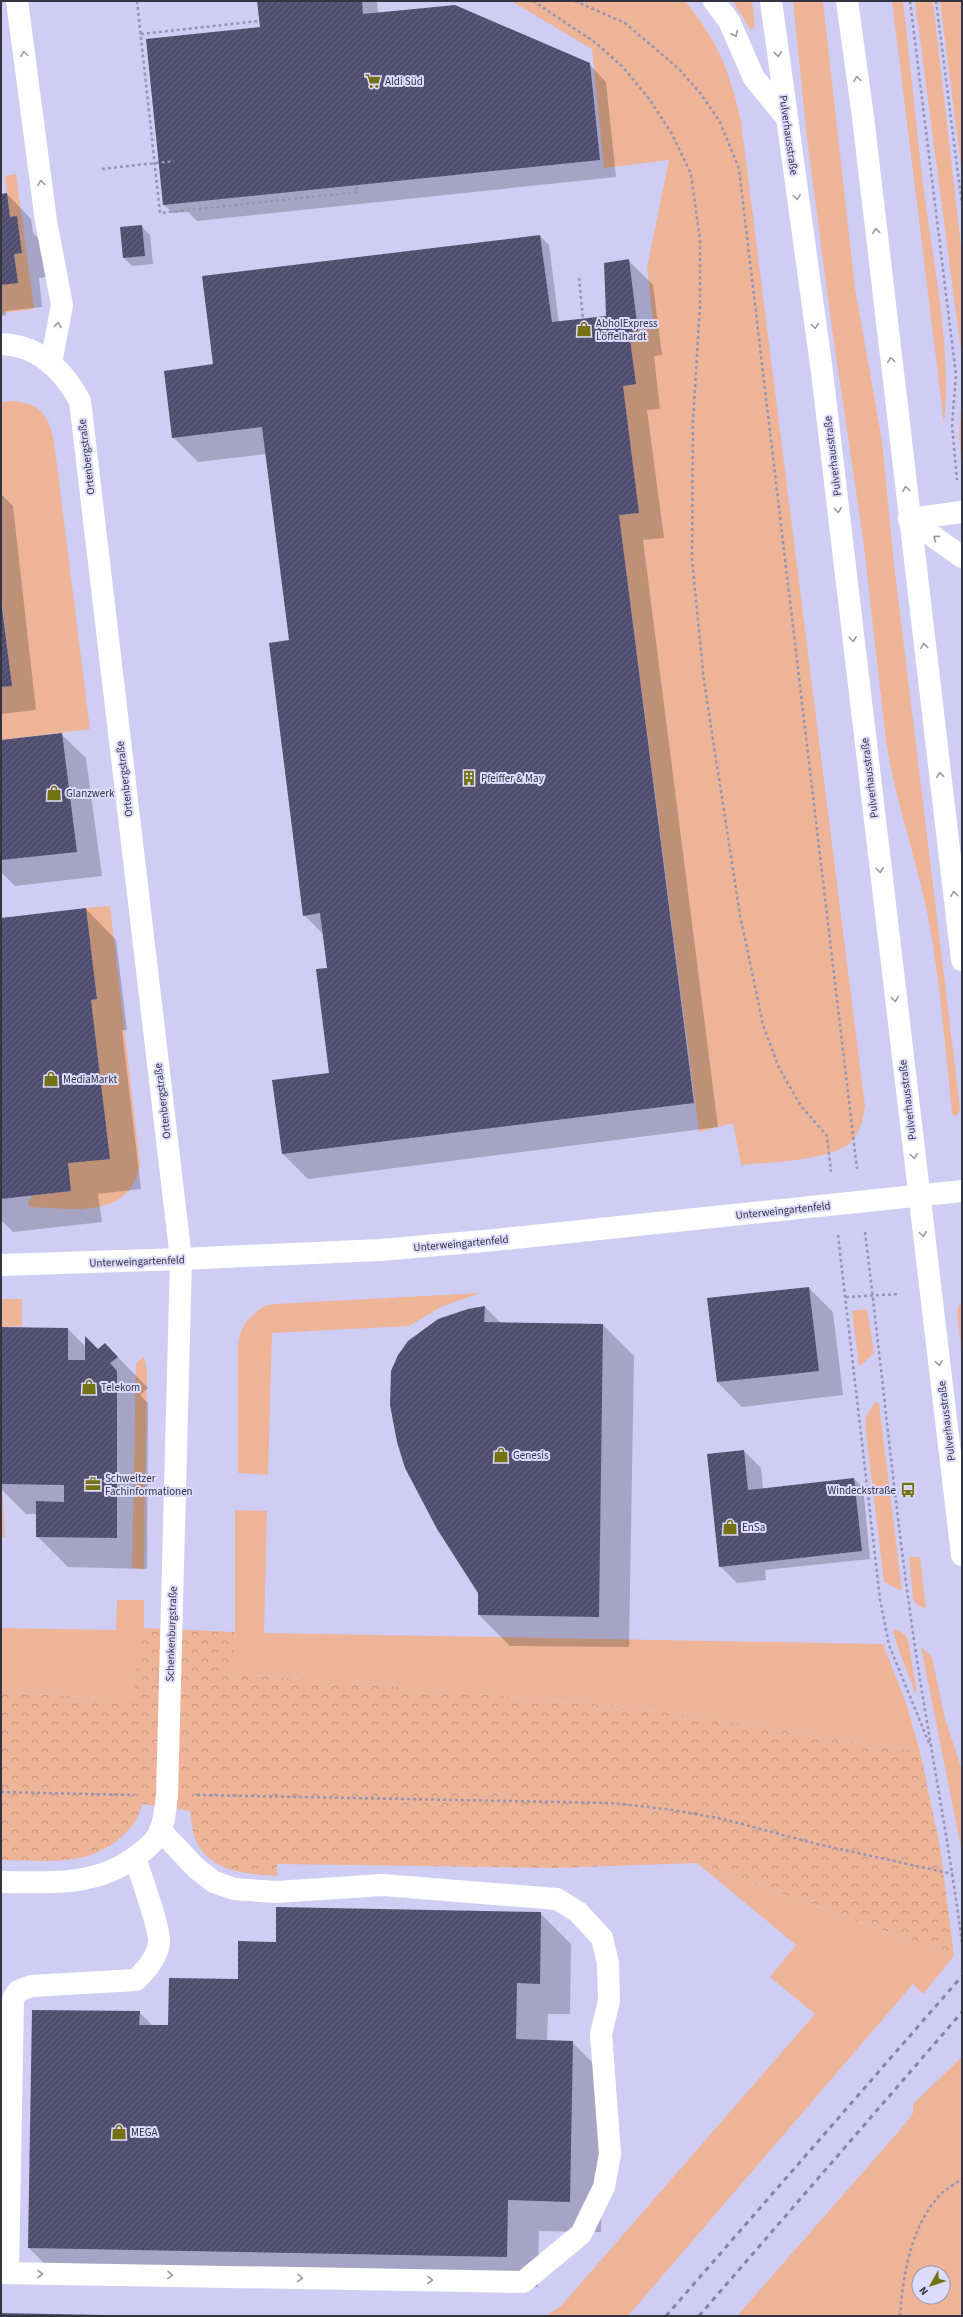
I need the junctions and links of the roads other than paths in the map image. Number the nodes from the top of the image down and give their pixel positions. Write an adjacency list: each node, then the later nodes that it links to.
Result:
1 (17, 1): 7 (main road, one-way to 1)
2 (714, 1): 5 (main road, one-way to 5)
3 (771, 1): 5 (main road, Pulverhausstraße, one-way to 5)
4 (847, 1): 9 (main road, one-way to 4)
5 (786, 117): 13 (main road, Pulverhausstraße, one-way to 13)
6 (1, 344): 7 (main road, Ortenbergstraße)
7 (51, 363): 14 (main road, Ortenbergstraße)
8 (961, 512): 9 (main road)
9 (909, 519): 10 (main road, one-way to 9); 11 (main road, one-way to 9)
10 (962, 557)
11 (962, 960)
12 (962, 1191): 13 (main road, Unterweingartenfeld)
13 (918, 1195): 14 (main road, Unterweingartenfeld); 16 (main road, Pulverhausstraße, one-way to 16)
14 (181, 1259): 15 (main road, Unterweingartenfeld); 17 (main road, Schenkenburgstraße)
15 (1, 1265)
16 (962, 1555)
17 (160, 1830): 18 (main road, Schenkenburgstraße); 20 (main road, one-way to 17)
18 (135, 1857): 19 (main road, Schenkenburgstraße); 20 (main road)
19 (1, 1882)
20 (5, 2273)

